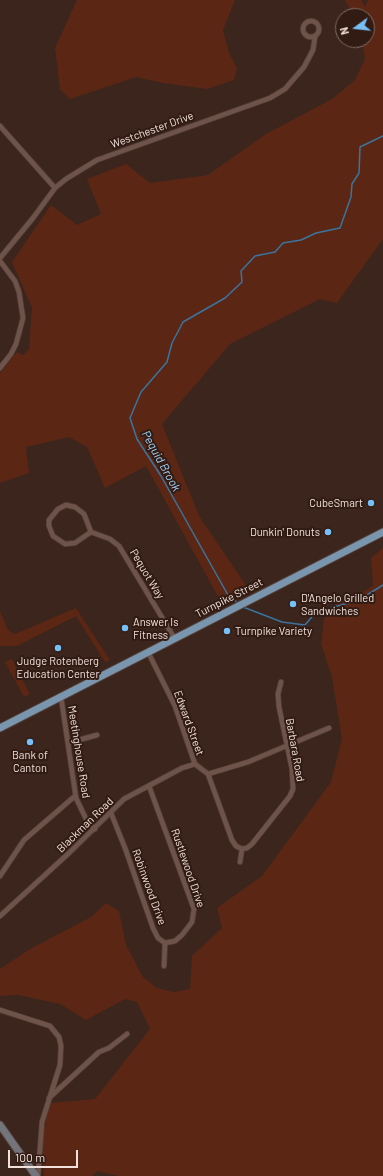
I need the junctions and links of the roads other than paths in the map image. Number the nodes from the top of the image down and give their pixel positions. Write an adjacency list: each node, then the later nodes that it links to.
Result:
1 (315, 37): 3 (street, Westchester Drive)
2 (0, 126): 3 (street)
3 (55, 188): 4 (street, Westchester Drive)
4 (0, 258)
5 (0, 261): 6 (street)
6 (0, 368)
7 (91, 532): 7 (street); 9 (street, Pequot Way)
8 (383, 532): 9 (main road, Turnpike Street)
9 (175, 639): 10 (main road, Turnpike Street)
10 (148, 652): 12 (main road, Turnpike Street); 18 (street, Edward Street)
11 (281, 682): 17 (street, Barbara Road)
12 (61, 697): 13 (main road, Turnpike Street); 16 (street, Meetinghouse Road)
13 (0, 728)
14 (329, 728): 17 (street)
15 (98, 735): 16 (street)
16 (68, 743): 21 (street, Meetinghouse Road)
17 (286, 746): 19 (street); 24 (street, Barbara Road)
18 (195, 764): 19 (street, Edward Street); 20 (street, Blackman Road)
19 (208, 774): 24 (street)
20 (149, 786): 22 (street, Blackman Road); 28 (street, Rustlewood Drive)
21 (75, 796): 23 (street, Meetinghouse Road); 26 (street)
22 (111, 813): 23 (street, Blackman Road); 28 (street, Robinwood Drive)
23 (95, 829): 27 (street, Blackman Road)
24 (242, 849): 25 (street)
25 (240, 862)
26 (0, 876)
27 (0, 916)
28 (165, 943): 29 (street)
29 (164, 966)
30 (0, 1010): 32 (street)
31 (127, 1034): 32 (street)
32 (48, 1099): 34 (street)
33 (0, 1125): 34 (main road)
34 (37, 1176)

